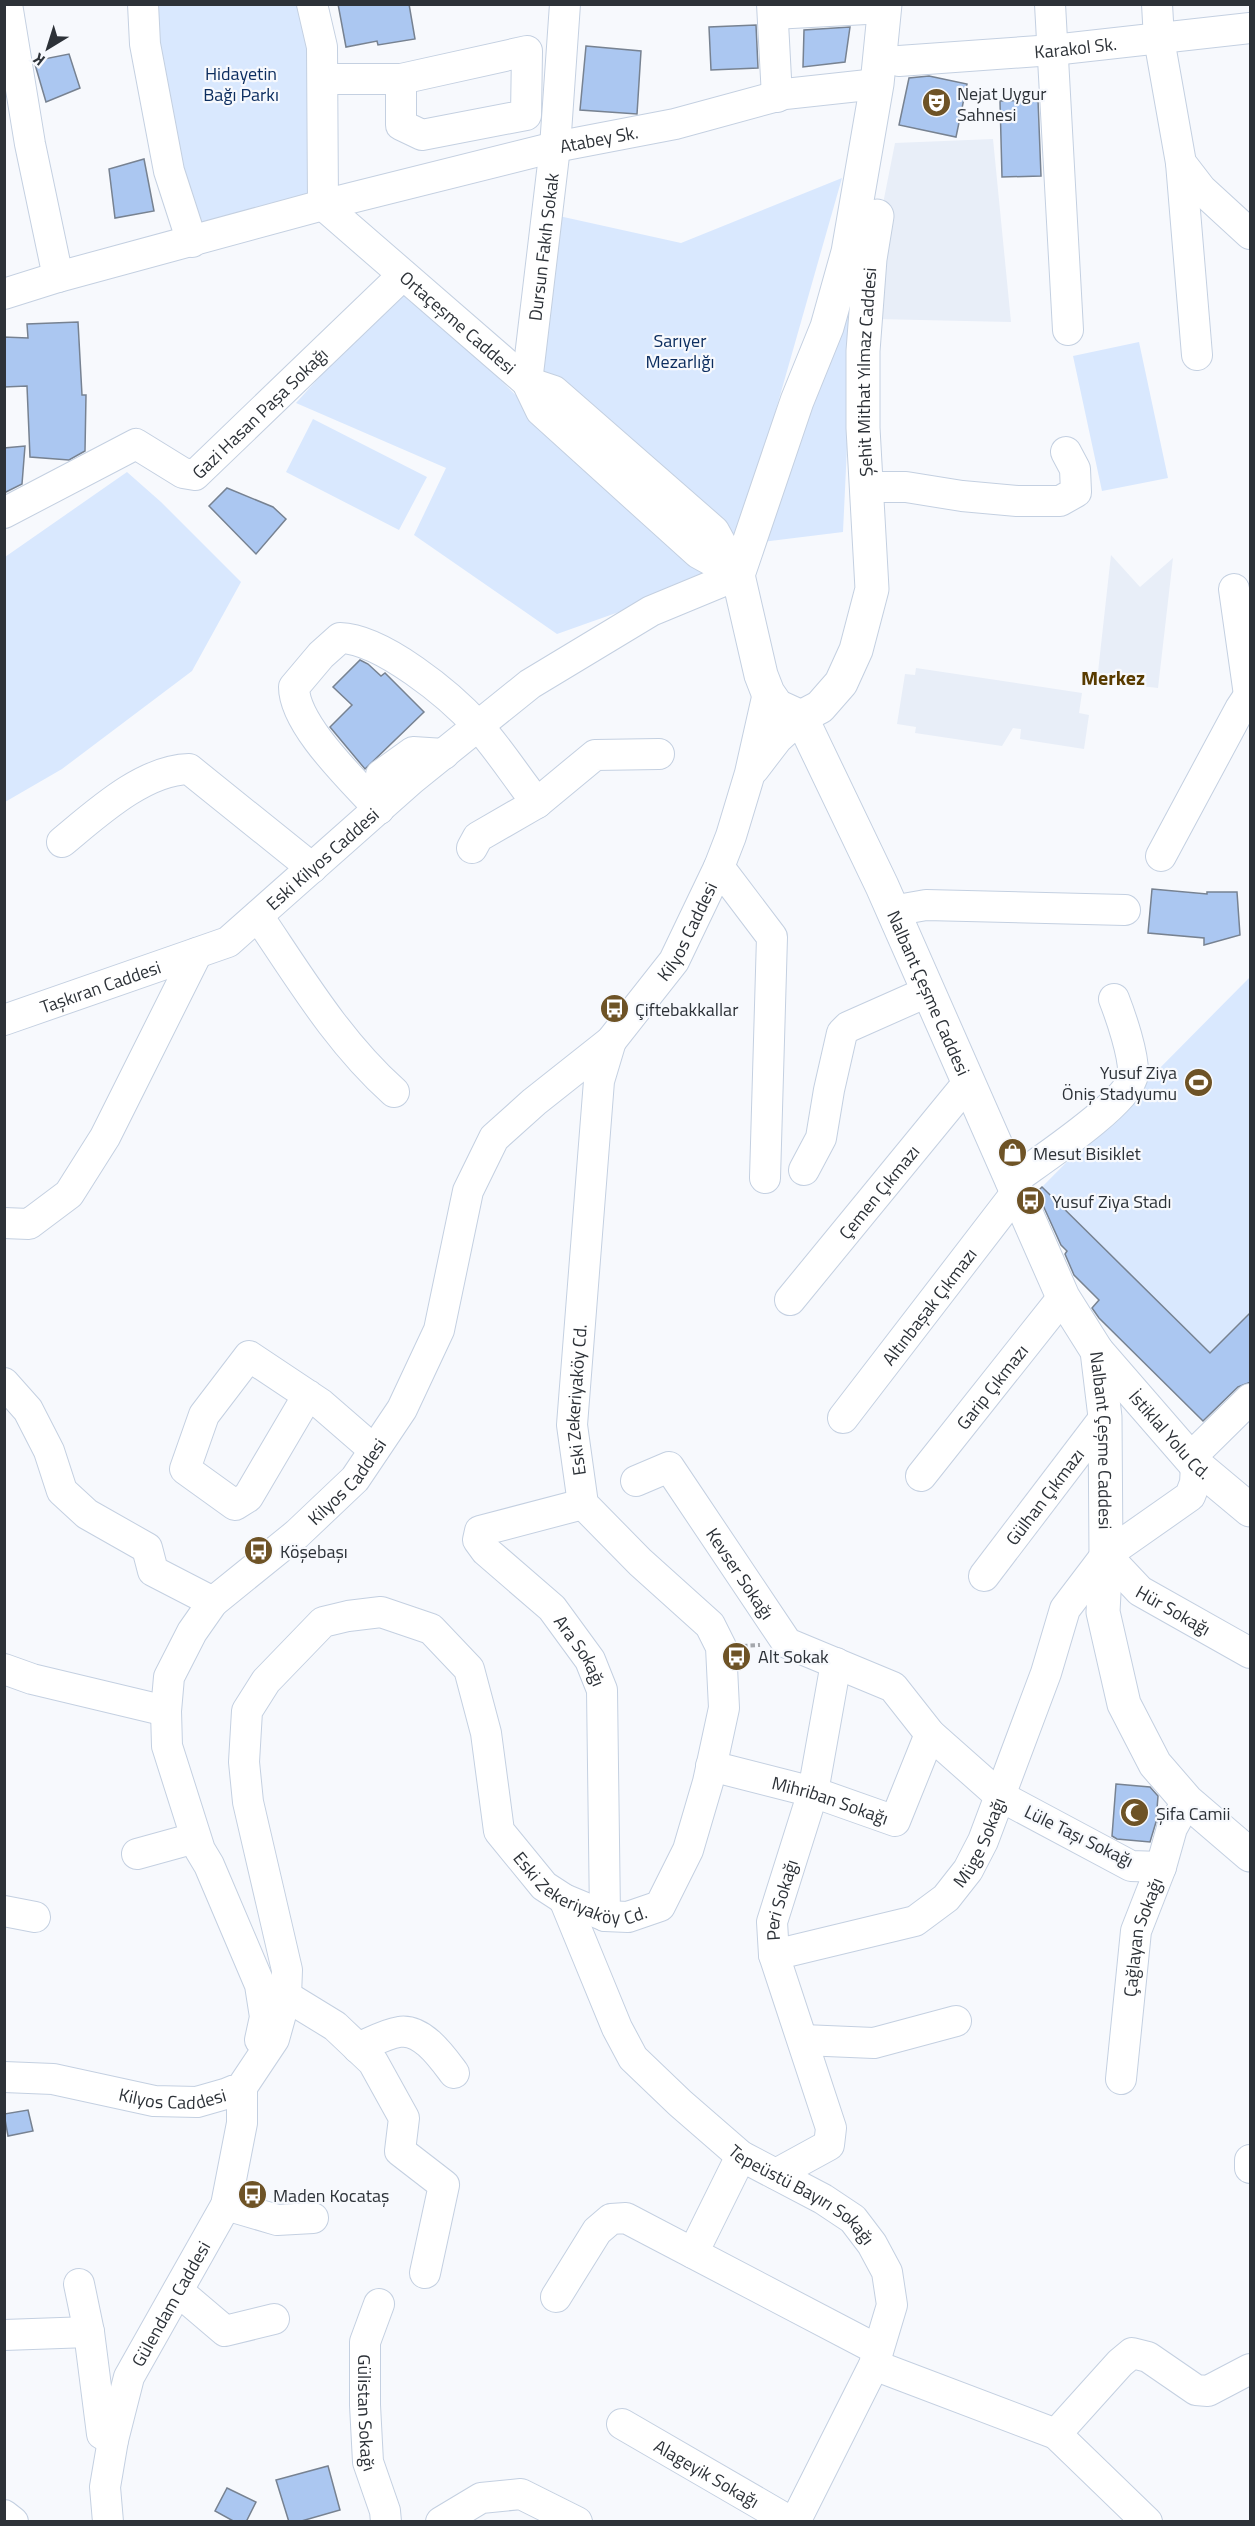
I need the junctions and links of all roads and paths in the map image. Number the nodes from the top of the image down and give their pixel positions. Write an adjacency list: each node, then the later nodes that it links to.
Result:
1 (7, 4): 22 (street)
2 (143, 4): 20 (street)
3 (312, 4): 13 (street)
4 (565, 4): 16 (street, Dursun Fakıh Sokak)
5 (1050, 4): 11 (street)
6 (1157, 4): 10 (street)
7 (891, 6): 8 (street); 12 (main road, Şehit Mithat Yılmaz Caddesi)
8 (772, 9): 15 (street)
9 (1251, 28): 10 (street, Karakol Sk.)
10 (1159, 39): 11 (street, Karakol Sk.); 17 (street)
11 (1053, 50): 12 (street, Karakol Sk.); 25 (street)
12 (888, 72): 15 (street, Atabey Sk.); 24 (main road, Şehit Mithat Yılmaz Caddesi); 26 (main road, Şehit Mithat Yılmaz Caddesi)
13 (323, 79): 14 (street); 18 (street)
14 (401, 79)
15 (777, 97): 16 (street, Atabey Sk.)
16 (555, 147): 18 (street, Atabey Sk.); 28 (street, Dursun Fakıh Sokak)
17 (1181, 163): 19 (street); 27 (street)
18 (323, 205): 20 (street, Atabey Sk.); 21 (street, Ortaçeşme Caddesi)
19 (1251, 234)
20 (192, 242): 22 (street, Atabey Sk.)
21 (403, 275): 28 (street, Ortaçeşme Caddesi); 31 (street, Gazi Hasan Paşa Sokağı)
22 (58, 277): 23 (street, Atabey Sk.)
23 (4, 294)
24 (827, 327): 26 (main road); 32 (main road, Şehit Mithat Yılmaz Caddesi)
25 (1068, 330)
26 (863, 351): 30 (main road, Şehit Mithat Yılmaz Caddesi)
27 (1197, 355)
28 (527, 382): 32 (street, Ortaçeşme Caddesi)
29 (1066, 452): 30 (street)
30 (866, 487): 36 (main road, Şehit Mithat Yılmaz Caddesi)
31 (4, 513)
32 (738, 575): 34 (main road); 37 (street, Eski Kilyos Caddesi)
33 (1234, 589): 35 (street)
34 (768, 693): 36 (main road); 39 (street)
35 (1250, 694): 44 (street)
36 (801, 717): 39 (street); 48 (main road, Nalbant Çeşme Caddesi)
37 (478, 726): 40 (street); 41 (street, Eski Kilyos Caddesi); 41 (street)
38 (659, 754): 40 (street)
39 (750, 773): 45 (street, Kilyos Caddesi)
40 (537, 803): 43 (street)
41 (379, 809): 46 (street, Eski Kilyos Caddesi)
42 (62, 842): 46 (street)
43 (472, 848)
44 (1161, 856)
45 (719, 867): 54 (street, Kilyos Caddesi); 58 (street)
46 (312, 868): 49 (street, Eski Kilyos Caddesi)
47 (1125, 910): 48 (street)
48 (892, 911): 51 (main road, Nalbant Çeşme Caddesi)
49 (258, 916): 50 (street, Eski Kilyos Caddesi); 56 (street)
50 (197, 953): 53 (street, Taşkıran Caddesi); 60 (street)
51 (927, 992): 55 (main road, Nalbant Çeşme Caddesi); 57 (street)
52 (1113, 999): 59 (street, Altınbaşak Çıkmazı)
53 (4, 1020)
54 (611, 1041): 70 (street, Kilyos Caddesi); 74 (street, Eski Zekeriyaköy Cd.)
55 (967, 1084): 59 (main road, Nalbant Çeşme Caddesi); 62 (street, Çemen Çıkmazı)
56 (394, 1092)
57 (804, 1170)
58 (765, 1178)
59 (1013, 1188): 61 (main road, Nalbant Çeşme Caddesi); 68 (street, Altınbaşak Çıkmazı)
60 (4, 1223)
61 (1063, 1297): 63 (main road, Nalbant Çeşme Caddesi); 72 (street, Garip Çıkmazı)
62 (790, 1300)
63 (1096, 1351): 67 (main road, Nalbant Çeşme Caddesi); 69 (main road, İstiklal Yolu Cd.)
64 (5, 1388): 78 (street)
65 (308, 1395): 65 (street); 70 (street)
66 (1251, 1399): 71 (street)
67 (1105, 1417): 69 (main road); 76 (main road, Nalbant Çeşme Caddesi); 77 (street, Gülhan Çıkmazı)
68 (843, 1418)
69 (1156, 1418): 71 (main road, İstiklal Yolu Cd.)
70 (374, 1450): 78 (street, Kilyos Caddesi)
71 (1193, 1462): 75 (main road, İstiklal Yolu Cd.); 76 (street, Müge Sokağı)
72 (921, 1476)
73 (636, 1481): 81 (street, Kevser Sokağı)
74 (583, 1504): 82 (street, Eski Zekeriyaköy Cd.); 98 (street, Ara Sokağı)
75 (1251, 1510)
76 (1106, 1555): 79 (street, Müge Sokağı); 80 (main road, Nalbant Çeşme Caddesi); 83 (street, Hür Sokağı)
77 (984, 1576)
78 (213, 1602): 86 (street, Kilyos Caddesi)
79 (1065, 1610): 80 (street); 90 (street, Müge Sokağı)
80 (1103, 1612): 91 (main road, Nalbant Çeşme Caddesi)
81 (787, 1643): 82 (path); 84 (street)
82 (721, 1647): 88 (street, Eski Zekeriyaköy Cd.)
83 (1251, 1653)
84 (836, 1663): 87 (street); 89 (street, Peri Sokağı)
85 (4, 1669): 86 (street)
86 (166, 1711): 92 (street, Kilyos Caddesi)
87 (930, 1734): 89 (street, Mihriban Sokağı); 90 (street)
88 (711, 1766): 89 (street, Mihriban Sokağı); 98 (street, Eski Zekeriyaköy Cd.)
89 (813, 1792): 100 (street, Peri Sokağı)
90 (1000, 1796): 95 (street, Lüle Taşı Sokağı); 100 (street, Müge Sokağı)
91 (1187, 1801): 94 (main road, Nalbant Çeşme Caddesi); 95 (street, Çağlayan Sokağı)
92 (195, 1838): 93 (street); 106 (street, Kilyos Caddesi)
93 (137, 1854)
94 (1251, 1855)
95 (1161, 1867): 108 (street, Çağlayan Sokağı)
96 (564, 1899): 98 (street, Eski Zekeriyaköy Cd.); 101 (street, Eski Zekeriyaköy Cd.); 109 (street, Tepeüstü Bayırı Sokağı)
97 (4, 1911): 99 (street)
98 (605, 1916)
99 (34, 1917)
100 (774, 1955): 103 (street, Peri Sokağı)
101 (286, 1996): 104 (street); 106 (street, Eski Zekeriyaköy Cd.)
102 (956, 2021): 103 (street)
103 (804, 2040): 112 (street, Peri Sokağı)
104 (358, 2048): 105 (street); 116 (street)
105 (454, 2073)
106 (250, 2076): 107 (street, Kilyos Caddesi); 113 (street, Gülendam Caddesi)
107 (4, 2077)
108 (1121, 2079)
109 (741, 2156): 112 (street, Tepeüstü Bayırı Sokağı); 115 (street)
110 (1251, 2160): 111 (street)
111 (1251, 2168)
112 (777, 2175): 124 (street, Tepeüstü Bayırı Sokağı)
113 (226, 2205): 114 (street); 118 (street, Gülendam Caddesi)
114 (313, 2218)
115 (693, 2253): 119 (street); 124 (street)
116 (425, 2273)
117 (79, 2284): 122 (street)
118 (178, 2291): 121 (street); 128 (street, Gülendam Caddesi)
119 (556, 2297)
120 (379, 2304): 132 (street, Gülistan Sokağı)
121 (274, 2319)
122 (89, 2332): 123 (street); 128 (street)
123 (4, 2335)
124 (876, 2357): 127 (street); 135 (street, Tepeüstü Bayırı Sokağı)
125 (1251, 2368): 127 (street)
126 (622, 2424): 135 (street, Alageyik Sokağı)
127 (1056, 2434): 136 (street)
128 (113, 2440): 131 (street, Gülendam Caddesi)
129 (4, 2515): 130 (street)
130 (13, 2522)
131 (108, 2522)
132 (386, 2522)
133 (441, 2522): 134 (street)
134 (577, 2522)
135 (793, 2522)
136 (1147, 2522)

